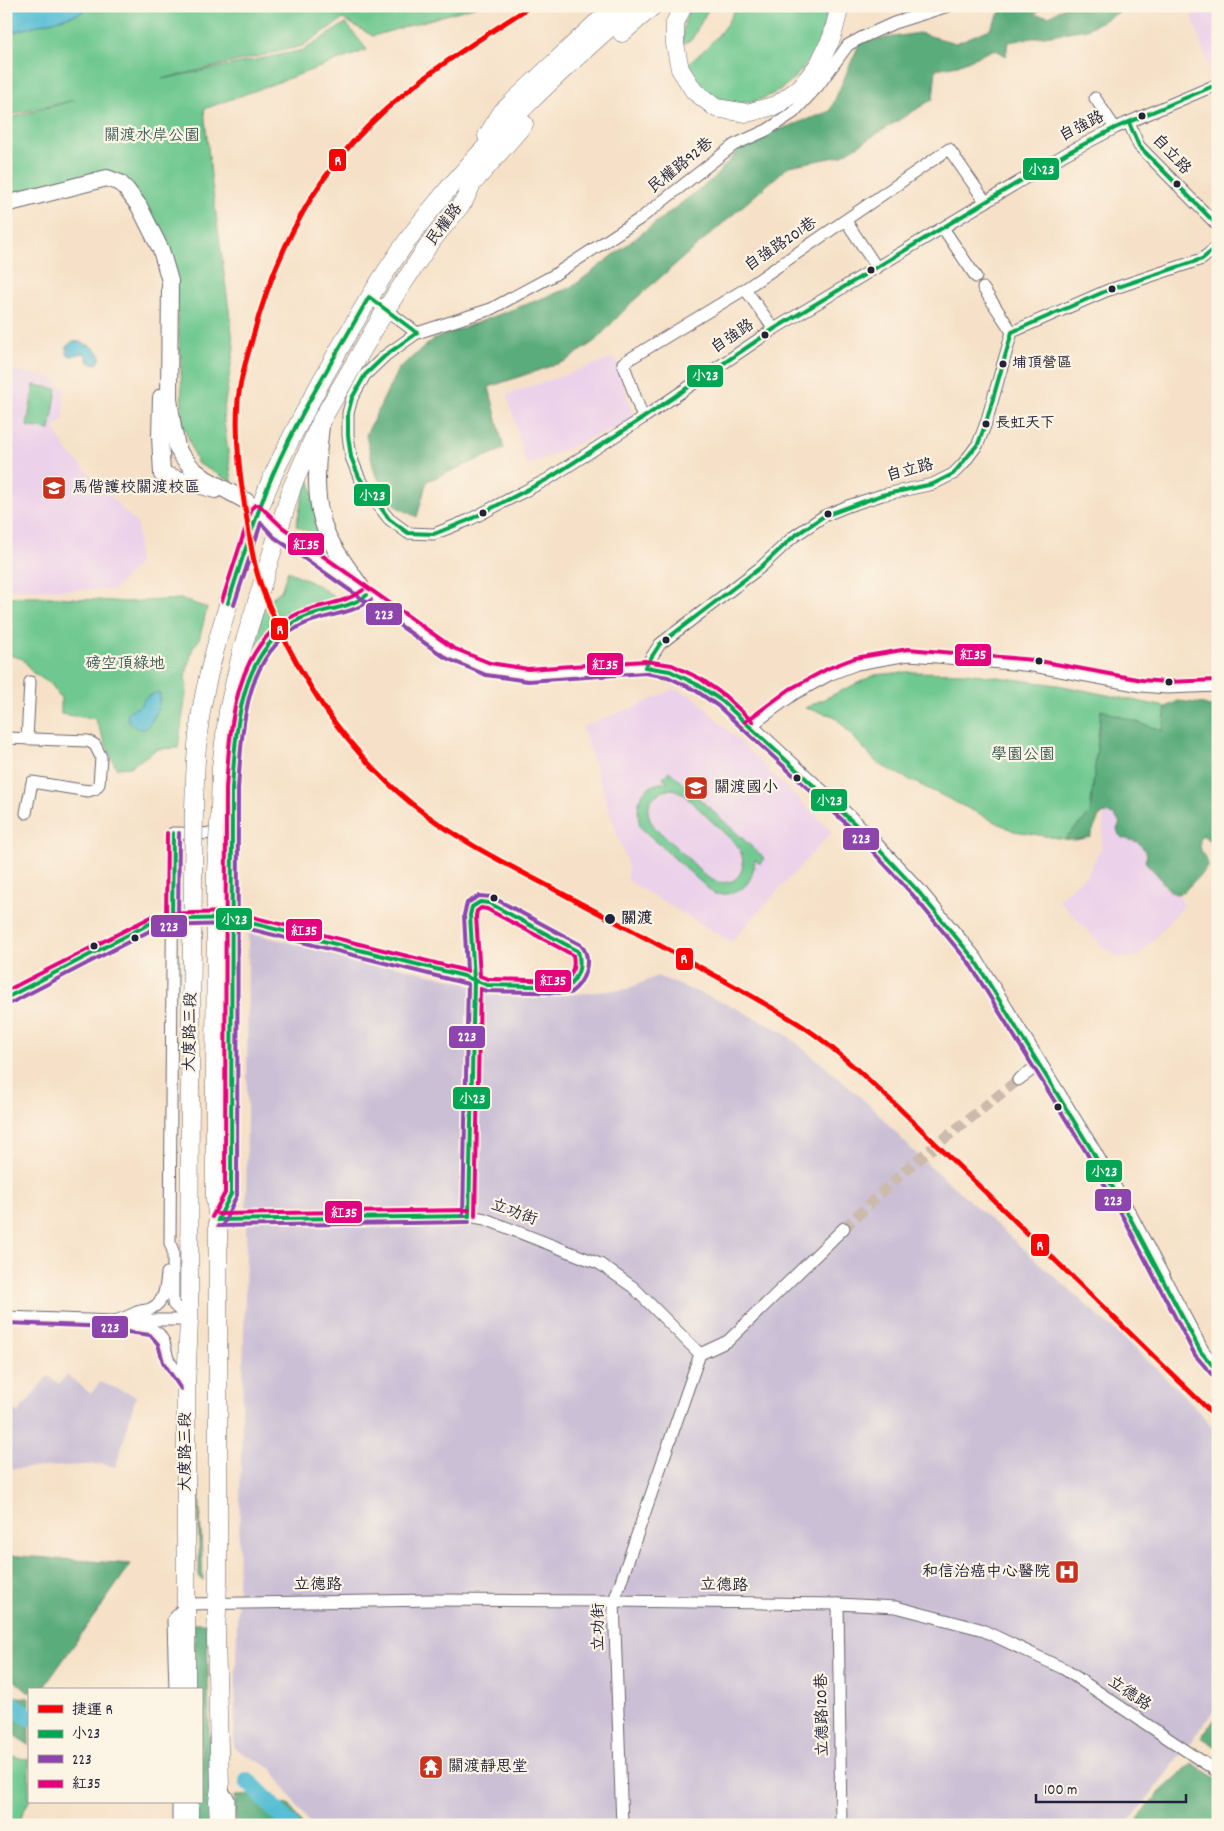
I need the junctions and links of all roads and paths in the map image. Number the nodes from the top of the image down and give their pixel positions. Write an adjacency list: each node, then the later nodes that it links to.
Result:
1 (617, 6): 10 (main road)
2 (683, 6): 3 (main road)
3 (840, 6)
4 (948, 6): 25 (street, 民權路92巷)
5 (646, 7): 10 (main road, 民權路); 22 (main road, 民權路)
6 (1218, 84): 8 (street, 自強路)
7 (1094, 98): 9 (street)
8 (1129, 122): 9 (street, 自強路); 14 (street, 自立路)
9 (1115, 128): 11 (street, 自強路)
10 (472, 160): 21 (main road, 民權路)
11 (985, 201): 13 (street, 自強路201巷); 15 (street, 自強路)
12 (6, 204): 26 (street)
13 (846, 221): 17 (street); 20 (street, 自強路201巷)
14 (1218, 226)
15 (943, 228): 17 (street, 自強路); 18 (street)
16 (1218, 246): 24 (street)
17 (877, 268): 23 (street, 自強路)
18 (976, 277)
19 (983, 288): 24 (street)
20 (745, 289): 23 (street); 27 (street, 自強路201巷)
21 (369, 297): 22 (street); 29 (main road, 民權路)
22 (386, 309): 25 (street); 28 (main road, 民權路)
23 (774, 329): 27 (street, 自強路)
24 (1012, 332): 37 (street, 自立路)
25 (417, 334): 27 (street, 自強路)
26 (168, 355): 30 (street); 31 (street)
27 (644, 418)
28 (321, 421): 32 (main road, 民權路); 36 (street)
29 (274, 472): 34 (main road, 大度路三段)
30 (162, 474): 31 (street); 33 (street)
31 (206, 479): 33 (street)
32 (292, 487): 35 (main road, 大度路三段)
33 (240, 496): 34 (street)
34 (258, 511): 35 (street); 56 (main road, 大度路三段, bridge)
35 (278, 532): 36 (street); 51 (main road, 大度路三段, bridge)
36 (367, 595): 37 (street); 44 (street, 大度路三段)
37 (645, 667): 40 (street)
38 (30, 682): 42 (street)
39 (1218, 686): 40 (street)
40 (749, 726): 48 (street)
41 (6, 738): 42 (street)
42 (27, 739): 43 (street)
43 (26, 813)
44 (232, 834): 45 (street, 大度路三段); 46 (street, 大度路三段)
45 (231, 918): 46 (street); 50 (street); 51 (street, 大度路三段)
46 (172, 919): 47 (street); 53 (street, 大度路三段)
47 (6, 998)
48 (1040, 1064): 49 (street); 59 (street)
49 (1018, 1080)
50 (469, 1216): 51 (street, 立功街); 58 (street, 立功街)
51 (218, 1220): 62 (main road, 大度路三段)
52 (844, 1228): 58 (street)
53 (170, 1243): 54 (street); 56 (street)
54 (130, 1316): 56 (street); 57 (street)
55 (6, 1317): 57 (street)
56 (189, 1320): 60 (main road, 大度路三段)
57 (114, 1321): 60 (street)
58 (700, 1354): 61 (street, 立功街)
59 (1218, 1372)
60 (186, 1386): 63 (main road, 大度路三段)
61 (614, 1601): 62 (street, 立德路); 64 (street, 立德路); 75 (street, 立功街)
62 (218, 1603): 63 (street, 立德路); 68 (main road, 大度路三段)
63 (186, 1604): 65 (street); 66 (main road, 大度路三段)
64 (838, 1604): 67 (street, 立德路); 76 (street, 立德路120巷)
65 (175, 1688)
66 (186, 1688)
67 (1218, 1772)
68 (220, 1787): 73 (main road, 大度路三段); 74 (street)
69 (178, 1804): 71 (street)
70 (189, 1804): 72 (main road)
71 (178, 1825)
72 (189, 1825)
73 (219, 1825)
74 (230, 1825)
75 (622, 1825)
76 (841, 1825)

